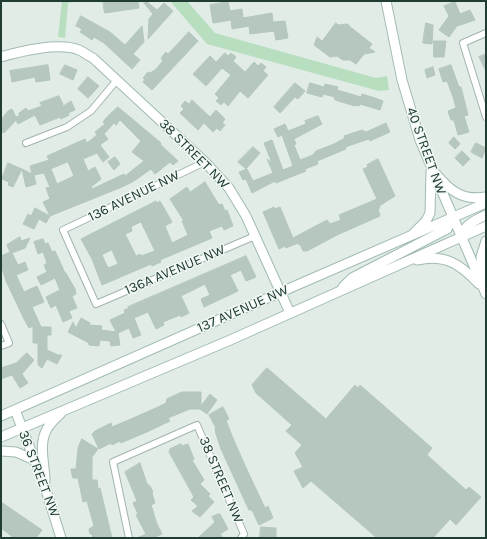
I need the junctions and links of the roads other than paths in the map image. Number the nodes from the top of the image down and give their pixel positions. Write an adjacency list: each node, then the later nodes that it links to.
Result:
1 (386, 1): 8 (main road, 40 STREET NW)
2 (486, 33): 5 (street)
3 (1, 57): 4 (main road, 38 STREET NW)
4 (117, 80): 6 (street); 7 (main road, 38 STREET NW)
5 (486, 117)
6 (26, 143)
7 (205, 162): 14 (main road, 38 STREET NW); 22 (street, 136 AVENUE NW)
8 (431, 168): 9 (main road); 12 (main road, 40 STREET NW); 16 (main road)
9 (486, 197)
10 (486, 203): 12 (main road, 137 AVENUE NW)
11 (486, 215): 15 (main road)
12 (452, 219): 15 (main road, 40 STREET NW); 16 (main road, 137 AVENUE NW); 19 (main road)
13 (486, 226): 15 (main road, 137 AVENUE NW)
14 (255, 236): 20 (main road, 38 STREET NW); 22 (street, 136A AVENUE NW)
15 (461, 237): 18 (main road, 137 AVENUE NW); 21 (main road, 40 STREET NW)
16 (409, 238): 20 (main road, 137 AVENUE NW)
17 (486, 241): 21 (main road)
18 (404, 263): 19 (main road, 137 AVENUE NW); 21 (main road)
19 (341, 290): 23 (main road, 137 AVENUE NW)
20 (280, 292): 23 (main road, 38 STREET NW); 26 (main road, 137 AVENUE NW)
21 (485, 292)
22 (96, 304)
23 (290, 313): 27 (main road, 137 AVENUE NW)
24 (1, 324): 25 (street)
25 (1, 346)
26 (15, 410): 28 (main road, 137 AVENUE NW); 29 (main road, 36 STREET NW)
27 (63, 410): 29 (main road, 137 AVENUE NW); 33 (main road)
28 (1, 416)
29 (22, 428): 30 (main road, 137 AVENUE NW); 32 (main road, 36 STREET NW)
30 (1, 437)
31 (1, 451): 32 (main road)
32 (34, 460): 33 (main road, 36 STREET NW)
33 (45, 487): 35 (main road, 36 STREET NW)
34 (243, 536): 36 (street, 38 STREET NW)
35 (61, 538)
36 (128, 538)

